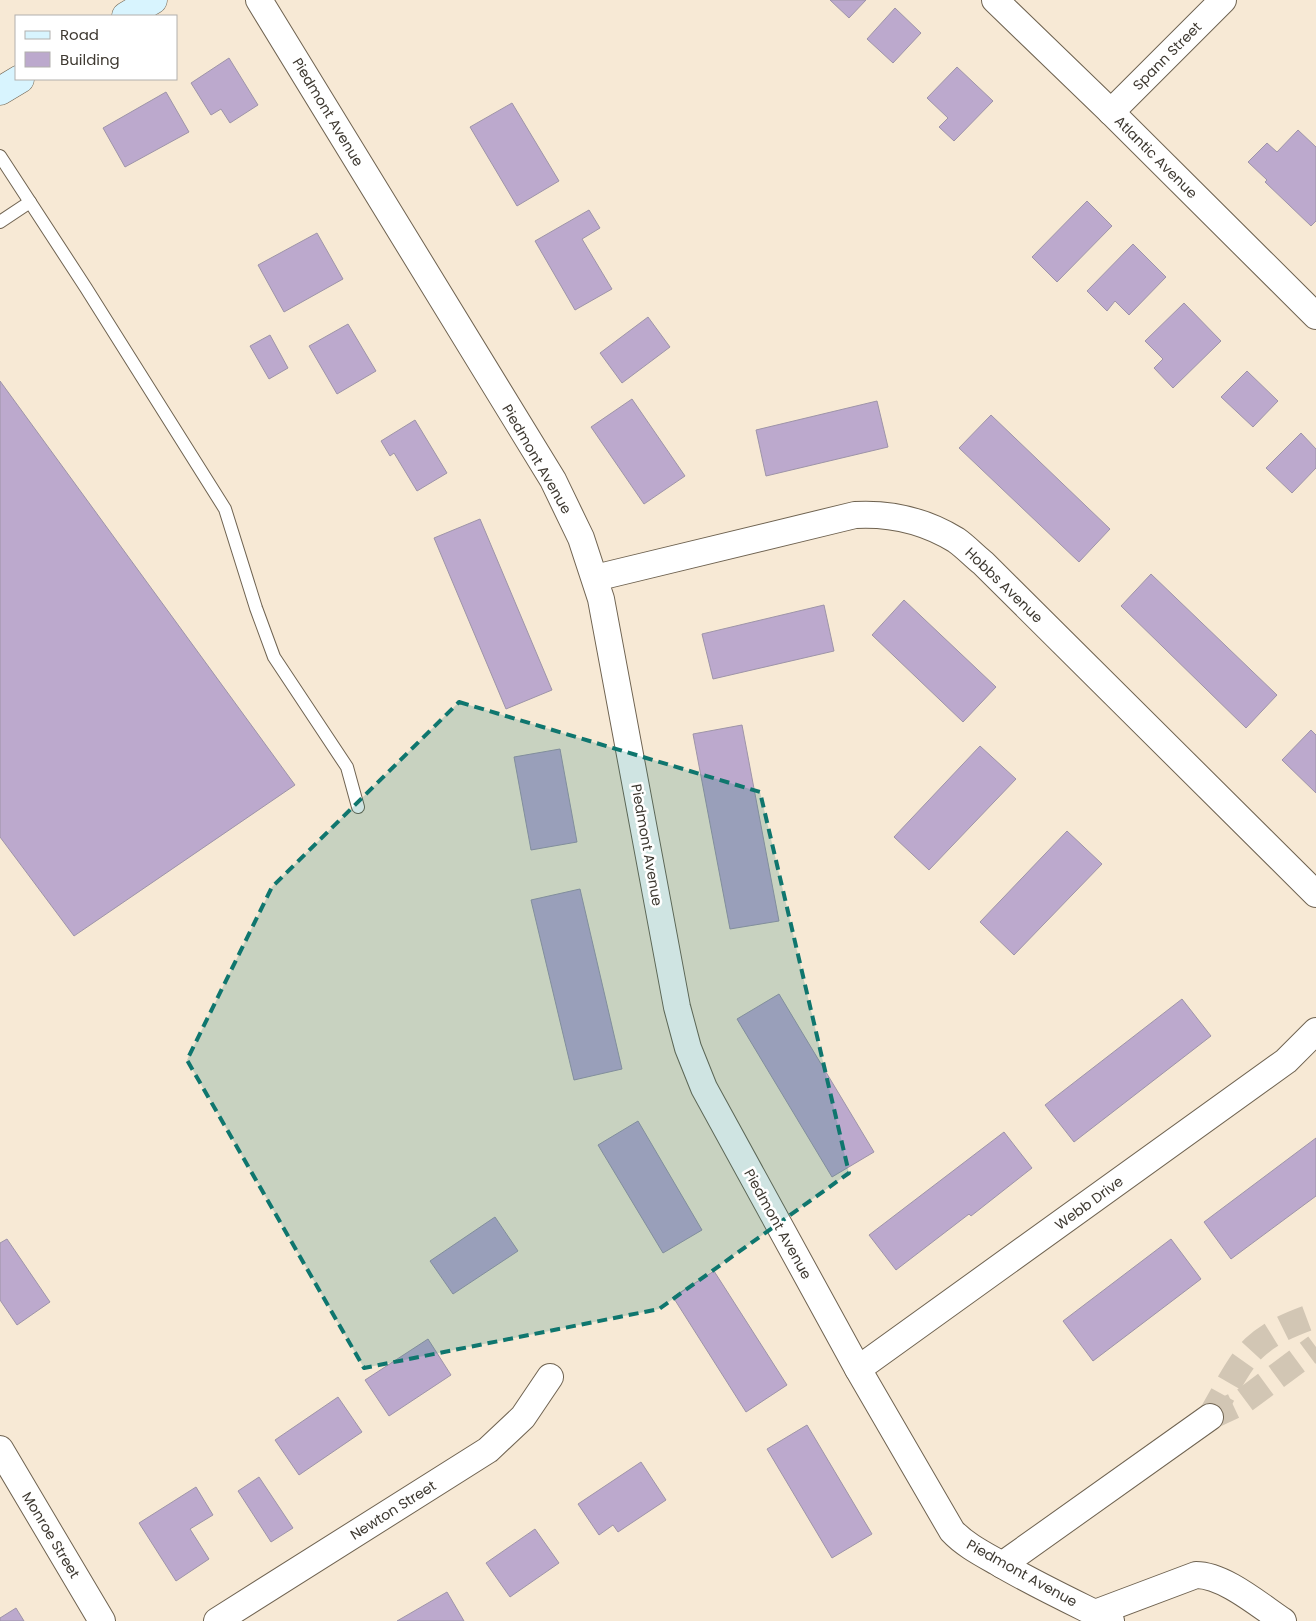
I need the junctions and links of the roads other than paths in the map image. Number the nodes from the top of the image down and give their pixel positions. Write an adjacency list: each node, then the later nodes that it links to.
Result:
1 (153, 0): 5 (street)
2 (259, 0): 13 (street, Piedmont Avenue)
3 (995, 0): 8 (street, Atlantic Avenue)
4 (1223, 0): 8 (street, Spann Street)
5 (128, 15)
6 (18, 80): 7 (street)
7 (0, 90)
8 (1111, 112): 12 (street, Atlantic Avenue)
9 (0, 156): 10 (lane)
10 (30, 202): 11 (lane); 14 (lane)
11 (0, 222)
12 (1316, 316)
13 (595, 578): 15 (street, Hobbs Avenue); 17 (street, Piedmont Avenue)
14 (358, 807)
15 (1316, 894)
16 (1316, 1032): 17 (street, Webb Drive)
17 (858, 1369): 21 (street, Piedmont Avenue)
18 (550, 1377): 24 (street, Newton Street)
19 (1210, 1416): 21 (street)
20 (0, 1449): 23 (street, Monroe Street)
21 (1002, 1565): 22 (street, Piedmont Avenue)
22 (1103, 1617): 25 (street)
23 (102, 1621)
24 (217, 1621)
25 (1283, 1621)

